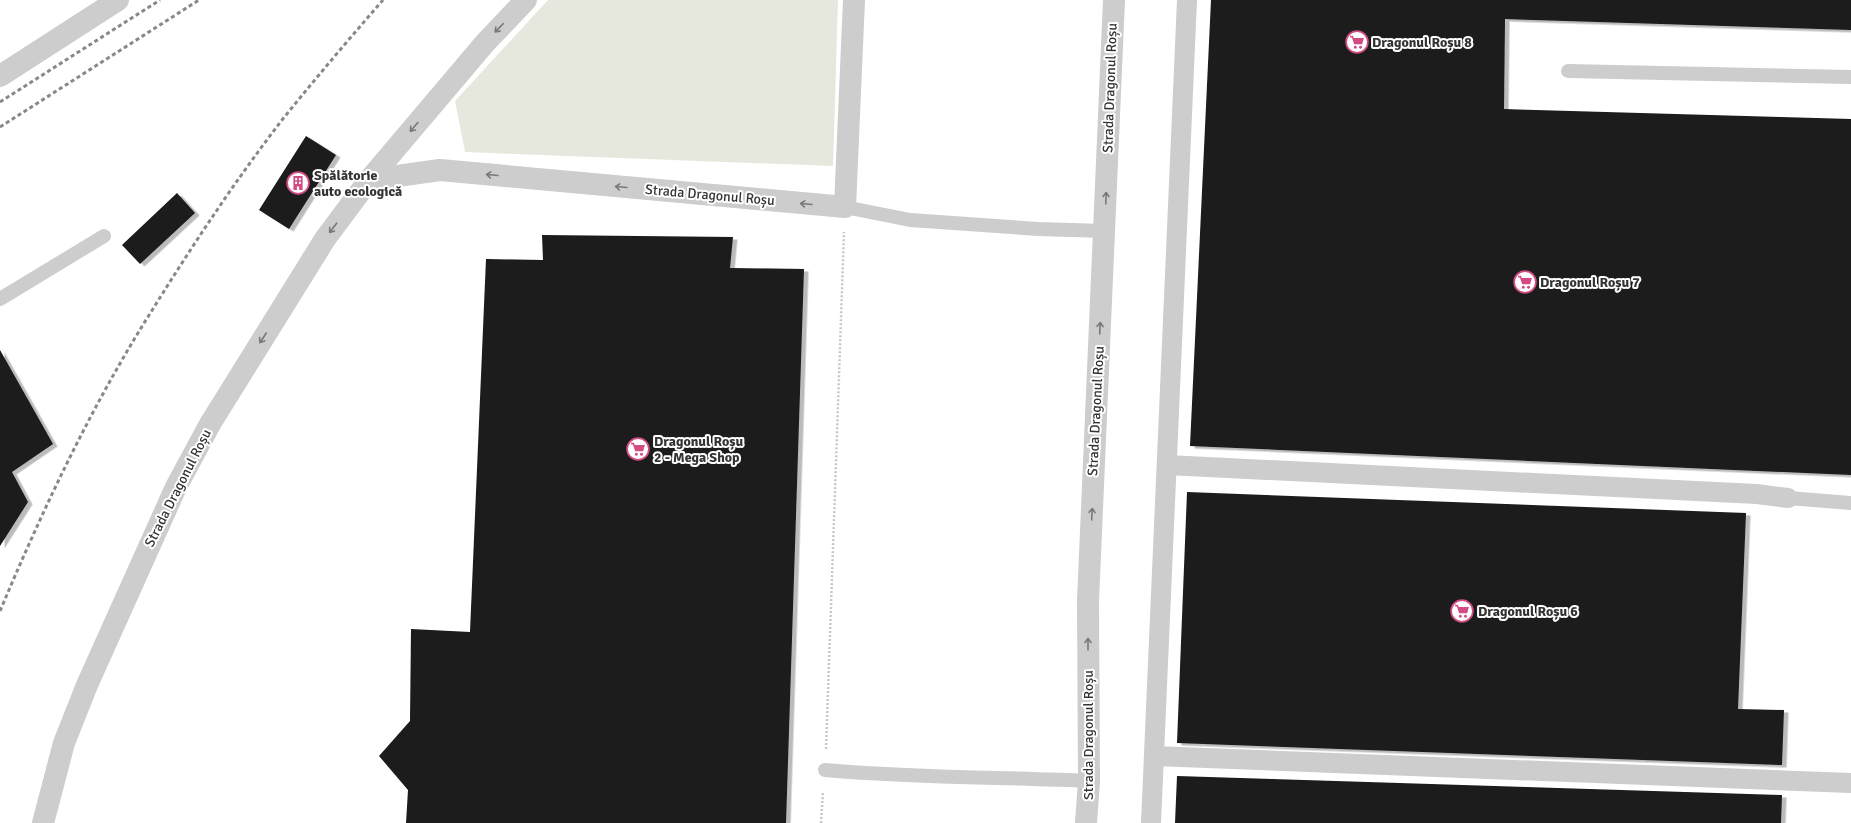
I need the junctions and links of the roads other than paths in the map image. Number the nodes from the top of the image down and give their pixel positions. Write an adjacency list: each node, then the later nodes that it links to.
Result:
1 (118, 0): 7 (street)
2 (526, 0): 9 (street, Strada Dragonul Roșu, one-way to 9)
3 (854, 0): 10 (street)
4 (1114, 0): 11 (street, Strada Dragonul Roșu, one-way to 4)
5 (1187, 0): 14 (street)
6 (1568, 71): 8 (lane)
7 (0, 76)
8 (1851, 78)
9 (369, 180): 10 (street, Strada Dragonul Roșu, one-way to 9); 21 (street, Strada Dragonul Roșu, one-way to 21)
10 (845, 207): 11 (lane)
11 (1104, 231): 19 (street, Strada Dragonul Roșu, one-way to 11)
12 (104, 236): 13 (lane)
13 (0, 300)
14 (1167, 465): 15 (street); 17 (street)
15 (1788, 498): 16 (lane)
16 (1851, 504)
17 (1154, 756): 20 (street); 23 (street)
18 (825, 770): 19 (lane)
19 (1089, 782): 22 (street, Strada Dragonul Roșu)
20 (1851, 783)
21 (43, 823)
22 (1086, 823)
23 (1151, 823)

